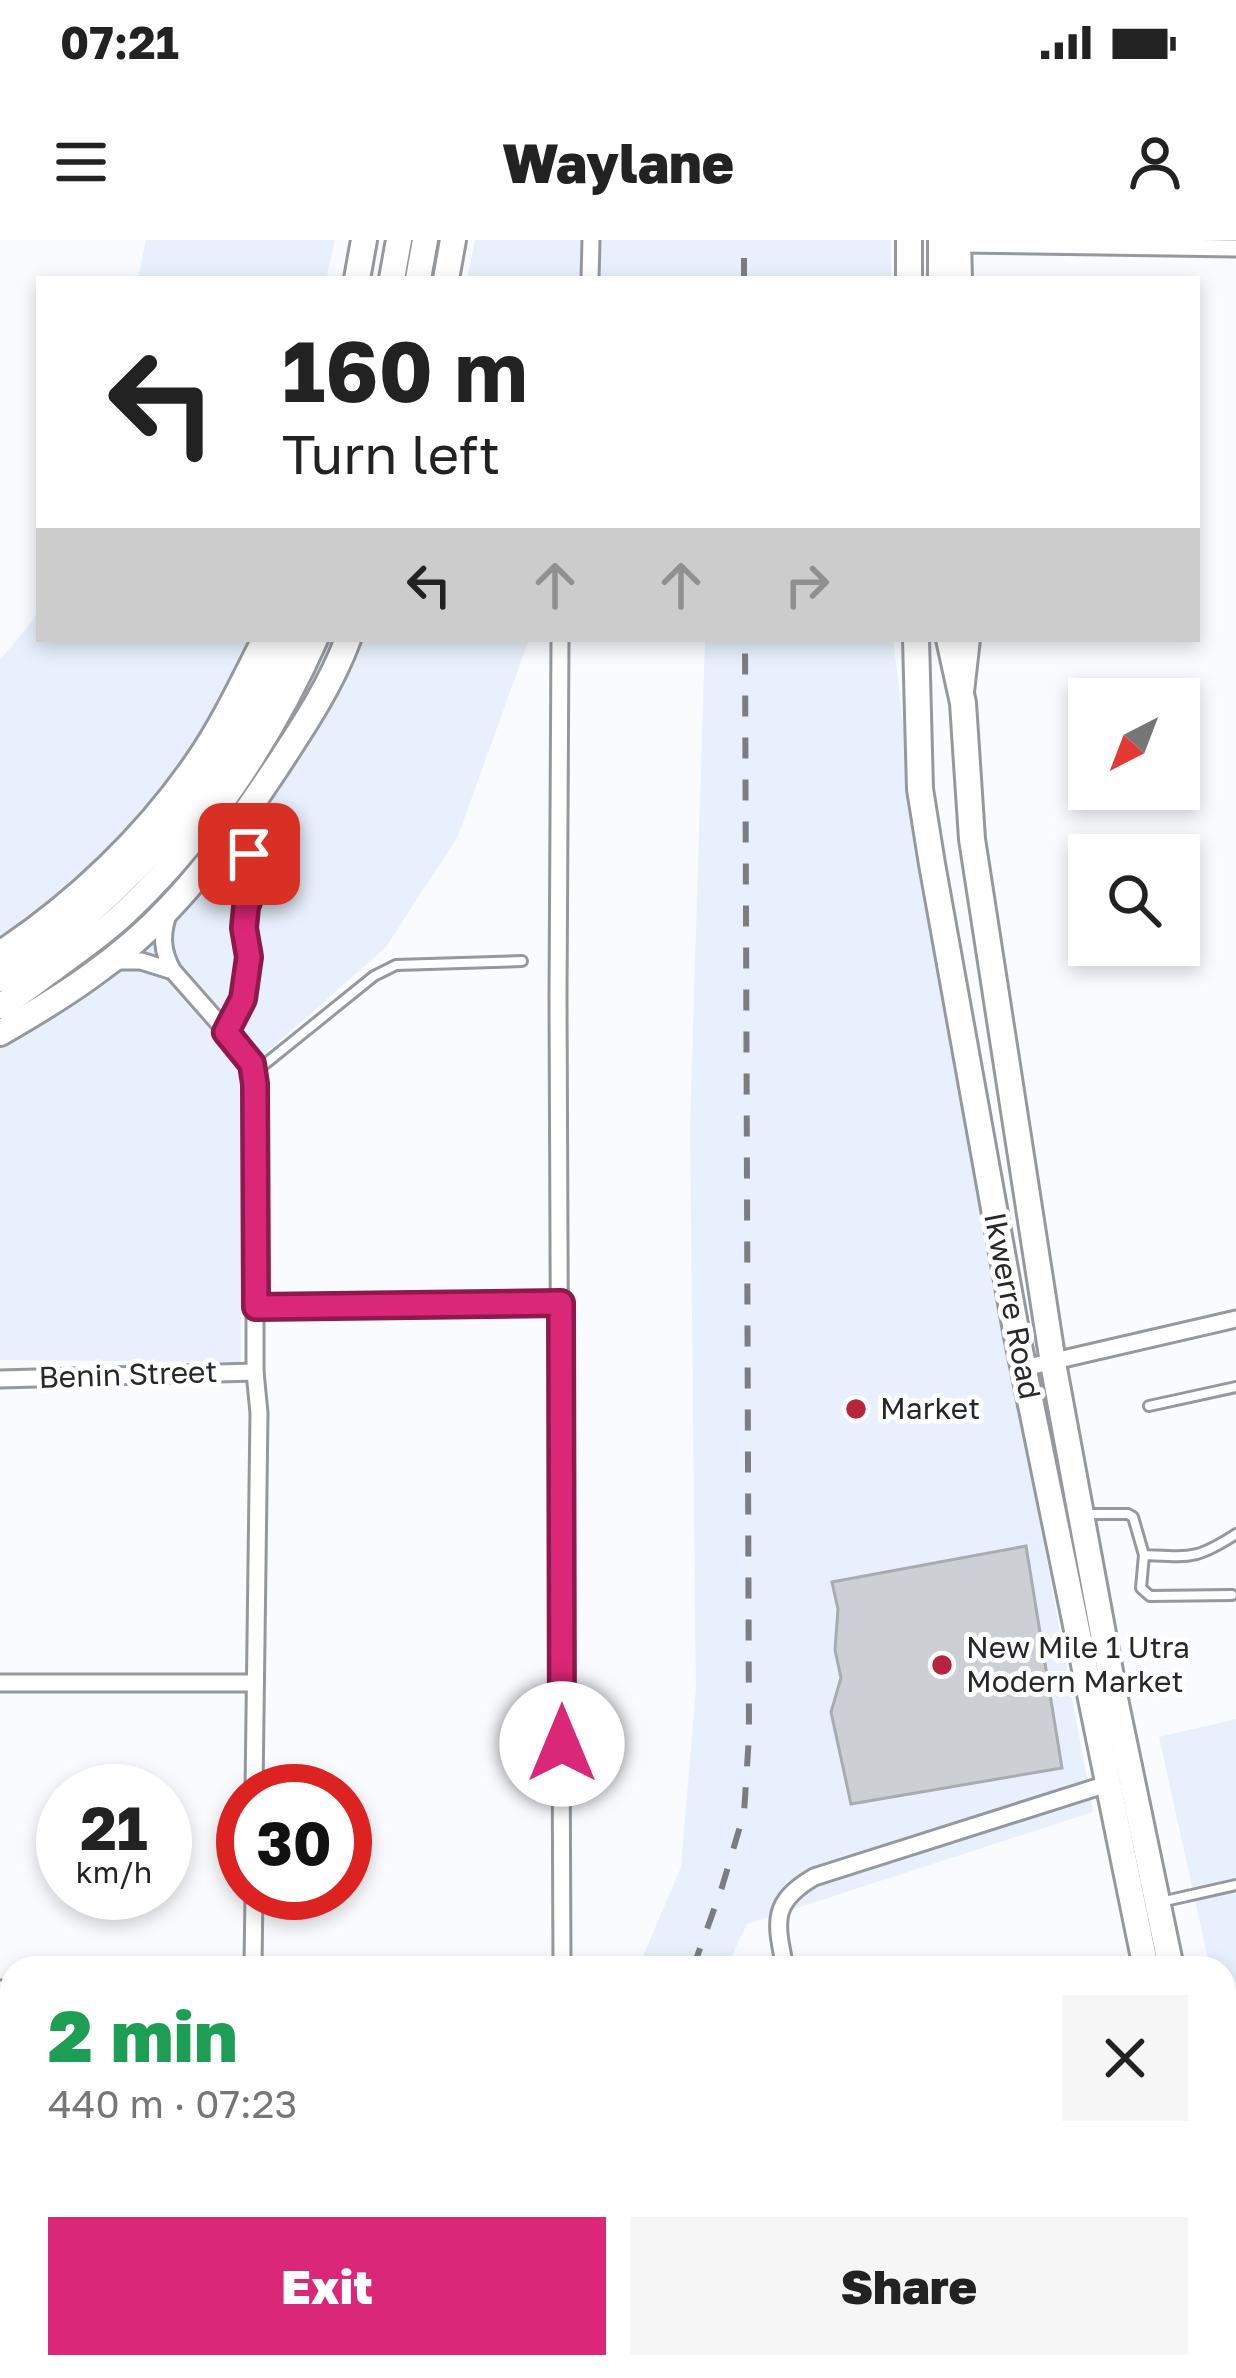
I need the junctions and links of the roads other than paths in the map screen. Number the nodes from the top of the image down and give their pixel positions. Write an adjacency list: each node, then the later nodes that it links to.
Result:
1 (364, 240): 9 (main road)
2 (399, 240): 10 (main road)
3 (425, 240): 11 (main road)
4 (453, 240): 12 (main road)
5 (591, 240): 13 (street)
6 (909, 240): 14 (main road)
7 (955, 241): 8 (street); 15 (main road); 16 (street)
8 (1236, 248)
9 (358, 276)
10 (393, 276)
11 (419, 276)
12 (447, 276)
13 (590, 276)
14 (909, 276)
15 (942, 276)
16 (961, 276)
17 (263, 642): 28 (main road)
18 (289, 642): 32 (main road)
19 (313, 642): 33 (main road)
20 (347, 642): 26 (main road)
21 (560, 642): 37 (street)
22 (916, 642): 41 (main road, Ikwerre Road)
23 (950, 642): 25 (main road)
24 (970, 642): 25 (street, Ikwerre Road)
25 (963, 703): 40 (main road, Ikwerre Road)
26 (229, 835): 27 (main road); 34 (street)
27 (171, 906): 29 (main road); 31 (street)
28 (0, 954)
29 (112, 961): 31 (street); 35 (main road)
30 (521, 961): 36 (lane)
31 (173, 971): 34 (street)
32 (0, 979)
33 (0, 1006)
34 (226, 1032): 36 (street)
35 (0, 1033)
36 (254, 1073): 38 (street)
37 (561, 1303): 38 (street); 58 (street)
38 (256, 1307): 42 (street)
39 (1236, 1319): 40 (street)
40 (1053, 1364): 41 (street); 46 (main road, Ikwerre Road)
41 (1024, 1368): 53 (main road, Ikwerre Road)
42 (255, 1372): 43 (street, Benin Street); 51 (street)
43 (0, 1379)
44 (1236, 1387): 45 (lane)
45 (1148, 1406)
46 (1081, 1514): 48 (lane); 55 (main road, Ikwerre Road)
47 (1236, 1534): 48 (lane)
48 (1144, 1555): 49 (lane)
49 (1232, 1595)
50 (0, 1683): 51 (street)
51 (255, 1683): 52 (street)
52 (254, 1764)
53 (1107, 1784): 59 (street); 60 (main road, Ikwerre Road)
54 (1236, 1885): 55 (lane)
55 (1157, 1903): 61 (main road, Ikwerre Road)
56 (254, 1920): 57 (street)
57 (253, 1956)
58 (562, 1956)
59 (783, 1956)
60 (1143, 1956)
61 (1168, 1956)

